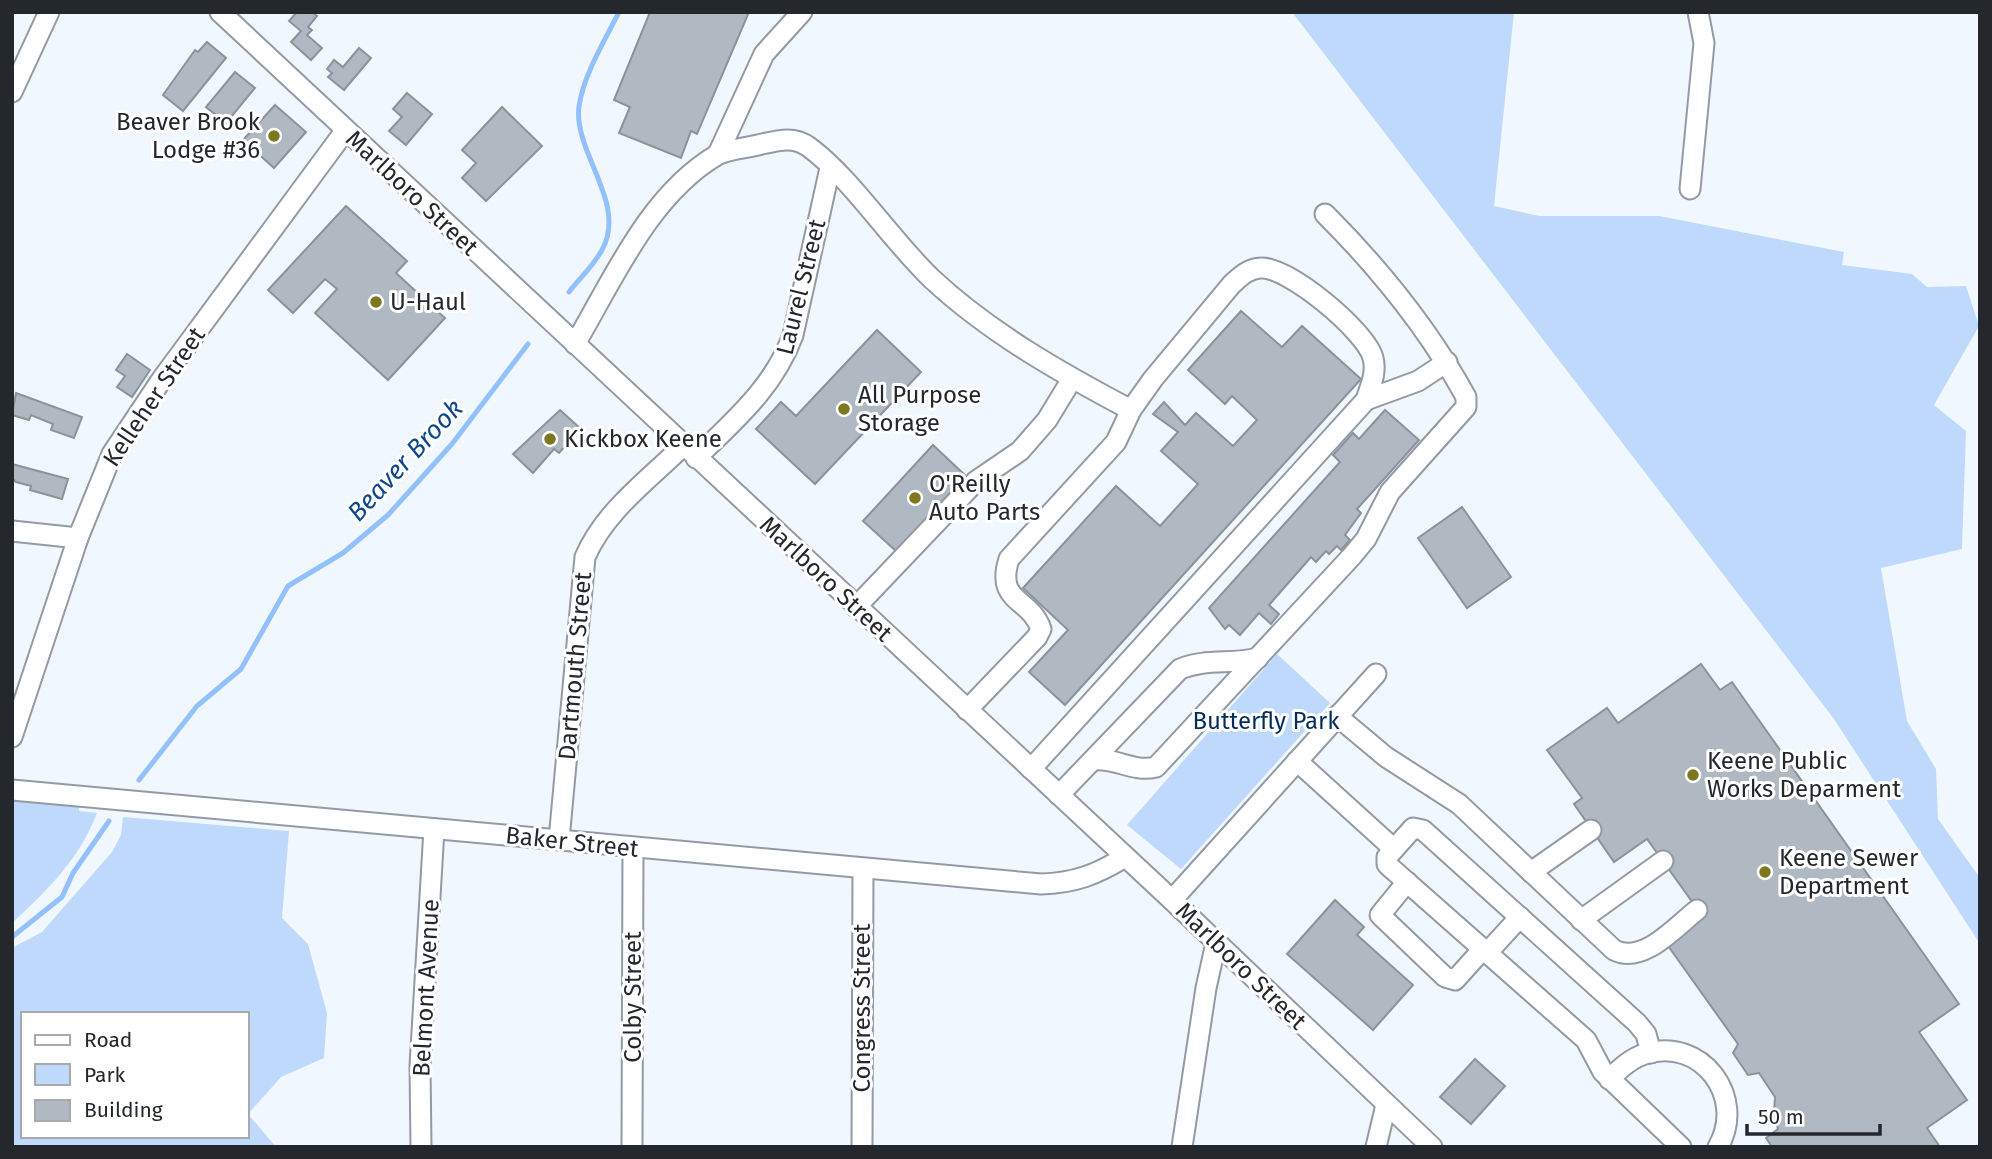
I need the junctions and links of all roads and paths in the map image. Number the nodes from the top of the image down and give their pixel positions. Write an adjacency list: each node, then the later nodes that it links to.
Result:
1 (49, 12): 5 (street)
2 (220, 12): 6 (street, Marlboro Street)
3 (802, 12): 7 (street)
4 (1699, 12): 9 (street)
5 (12, 92)
6 (345, 131): 11 (street, Marlboro Street); 18 (street, Kelleher Street)
7 (718, 154): 8 (street); 11 (street)
8 (830, 167): 13 (street); 16 (street, Laurel Street)
9 (1690, 190)
10 (1325, 214): 12 (street)
11 (575, 344): 16 (street, Marlboro Street)
12 (1447, 362): 14 (street); 20 (street)
13 (1072, 379): 15 (street); 19 (street)
14 (1366, 400): 15 (street); 27 (street)
15 (1131, 410): 22 (street)
16 (690, 452): 19 (street, Marlboro Street); 32 (street, Dartmouth Street)
17 (12, 531): 18 (street)
18 (78, 538): 24 (street, Kelleher Street)
19 (856, 607): 22 (street, Marlboro Street)
20 (1258, 658): 25 (street); 25 (street)
21 (1376, 674): 23 (street)
22 (967, 709): 27 (street, Marlboro Street)
23 (1337, 716): 26 (street); 38 (street)
24 (12, 737)
25 (1093, 760): 29 (street)
26 (1297, 761): 34 (street); 40 (street)
27 (1031, 769): 29 (street, Marlboro Street)
28 (12, 790): 30 (street, Baker Street)
29 (1059, 795): 35 (street, Marlboro Street)
30 (434, 829): 32 (street, Baker Street); 50 (street, Belmont Avenue)
31 (1591, 830): 38 (street)
32 (559, 840): 33 (street, Baker Street)
33 (633, 848): 37 (street, Baker Street); 51 (street, Colby Street)
34 (1394, 849): 39 (street); 42 (street)
35 (1125, 857): 37 (street, Baker Street); 40 (street, Marlboro Street)
36 (1663, 861): 43 (street)
37 (863, 869): 52 (street, Congress Street)
38 (1531, 872): 43 (street)
39 (1407, 882): 45 (street); 45 (street)
40 (1172, 900): 44 (street, Marlboro Street)
41 (1697, 910): 43 (street)
42 (1520, 917): 45 (street); 46 (street)
43 (1581, 920)
44 (1216, 943): 48 (street, Marlboro Street); 53 (street)
45 (1485, 951): 47 (street)
46 (1651, 1053): 47 (street); 56 (street)
47 (1609, 1079): 49 (street)
48 (1386, 1105): 54 (street); 55 (street, Marlboro Street)
49 (1674, 1145)
50 (421, 1147)
51 (632, 1147)
52 (862, 1147)
53 (1182, 1147)
54 (1376, 1147)
55 (1432, 1147)
56 (1718, 1147)

